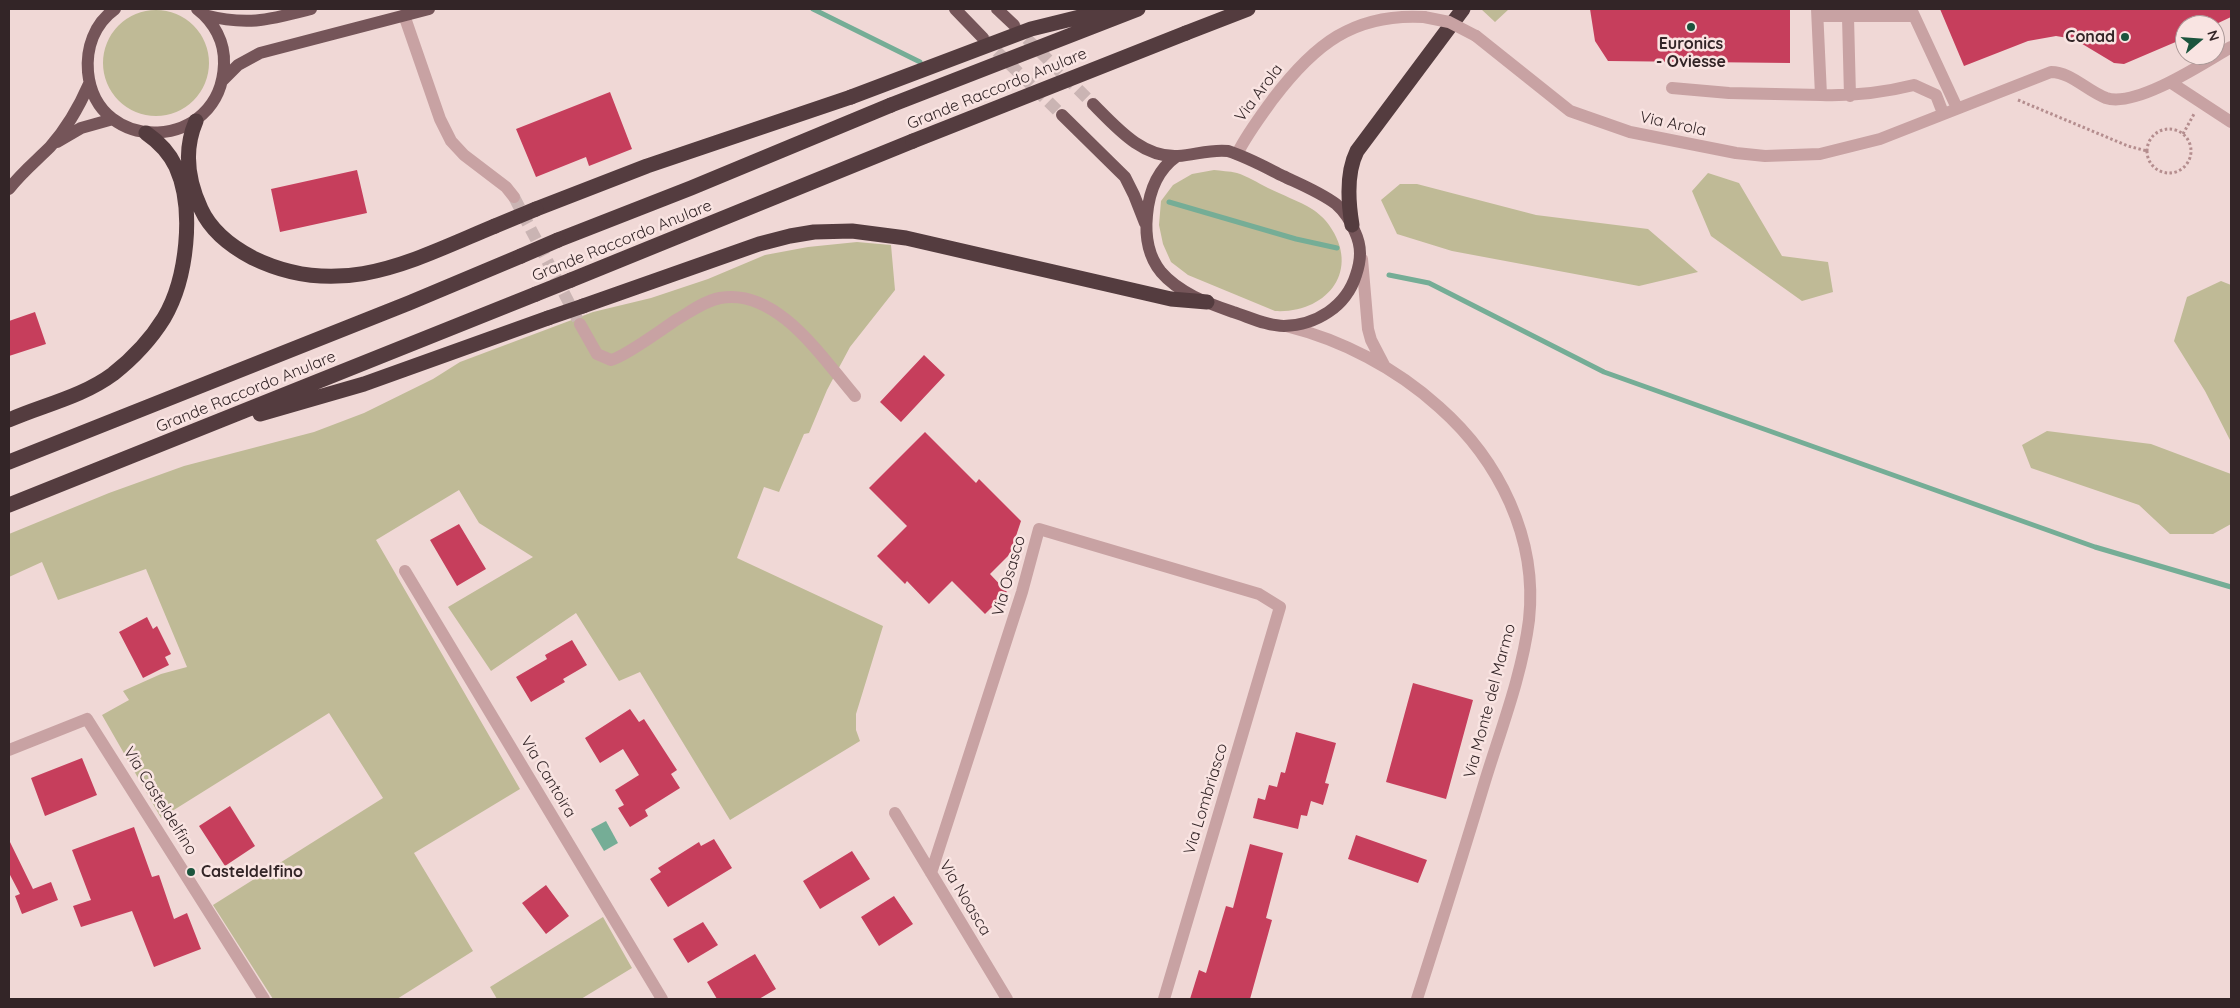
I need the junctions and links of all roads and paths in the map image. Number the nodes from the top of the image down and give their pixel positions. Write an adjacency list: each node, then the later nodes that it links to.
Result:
1 (115, 9): 20 (main road)
2 (311, 9): 10 (main road)
3 (429, 9): 14 (main road)
4 (955, 9): 16 (main road)
5 (997, 9): 15 (main road)
6 (1112, 9): 31 (highway, bridge)
7 (1138, 9): 51 (highway, Grande Raccordo Anulare, bridge)
8 (1248, 9): 50 (highway, Grande Raccordo Anulare, bridge)
9 (1462, 9): 42 (highway)
10 (201, 12): 18 (main road)
11 (1818, 13): 13 (street); 23 (street)
12 (1912, 13): 13 (street); 27 (street)
13 (1854, 14): 24 (street)
14 (404, 16): 18 (main road); 40 (street)
15 (1014, 26)
16 (983, 38)
17 (2231, 47): 19 (street, Via Arola)
18 (224, 80): 31 (main road)
19 (2170, 82): 21 (street, Via Arola); 25 (street)
20 (89, 84): 30 (main road); 35 (main road)
21 (2010, 87): 27 (street, Via Arola); 36 (path)
22 (1672, 88): 23 (street)
23 (1821, 96): 24 (street)
24 (1850, 96): 28 (street)
25 (2201, 103): 32 (street); 34 (path)
26 (1093, 104): 38 (main road)
27 (1957, 108): 28 (street, Via Arola)
28 (1943, 114): 37 (street, Via Arola, bridge)
29 (1062, 115): 41 (main road)
30 (112, 119): 33 (main road); 35 (main road)
31 (196, 121): 33 (main road)
32 (2231, 122)
33 (146, 133): 49 (highway)
34 (2182, 134): 36 (path); 36 (path)
35 (50, 146): 39 (main road)
36 (2147, 151)
37 (1237, 154): 38 (main road); 42 (main road)
38 (1177, 156): 41 (main road)
39 (9, 189)
40 (514, 197)
41 (1146, 225): 44 (main road)
42 (1352, 225): 43 (main road)
43 (1361, 253): 46 (main road); 47 (street, Via Monte del Marmo)
44 (1207, 302): 46 (main road); 50 (highway, bridge)
45 (580, 324): 48 (street)
46 (1283, 326): 47 (street, Via Monte del Marmo)
47 (1385, 367): 62 (street, Via Monte del Marmo)
48 (855, 396)
49 (9, 420)
50 (174, 439): 52 (highway, Grande Raccordo Anulare)
51 (9, 462)
52 (9, 505)
53 (405, 571): 59 (street, Via Cantoira)
54 (1280, 607): 57 (street, Via Osasco); 61 (street, Via Lombriasco)
55 (9, 750): 58 (street, Via Casteldelfino)
56 (895, 813): 57 (street, Via Noasca)
57 (931, 873): 60 (street, Via Noasca)
58 (264, 999)
59 (662, 999)
60 (1007, 999)
61 (1164, 999)
62 (1417, 999)

